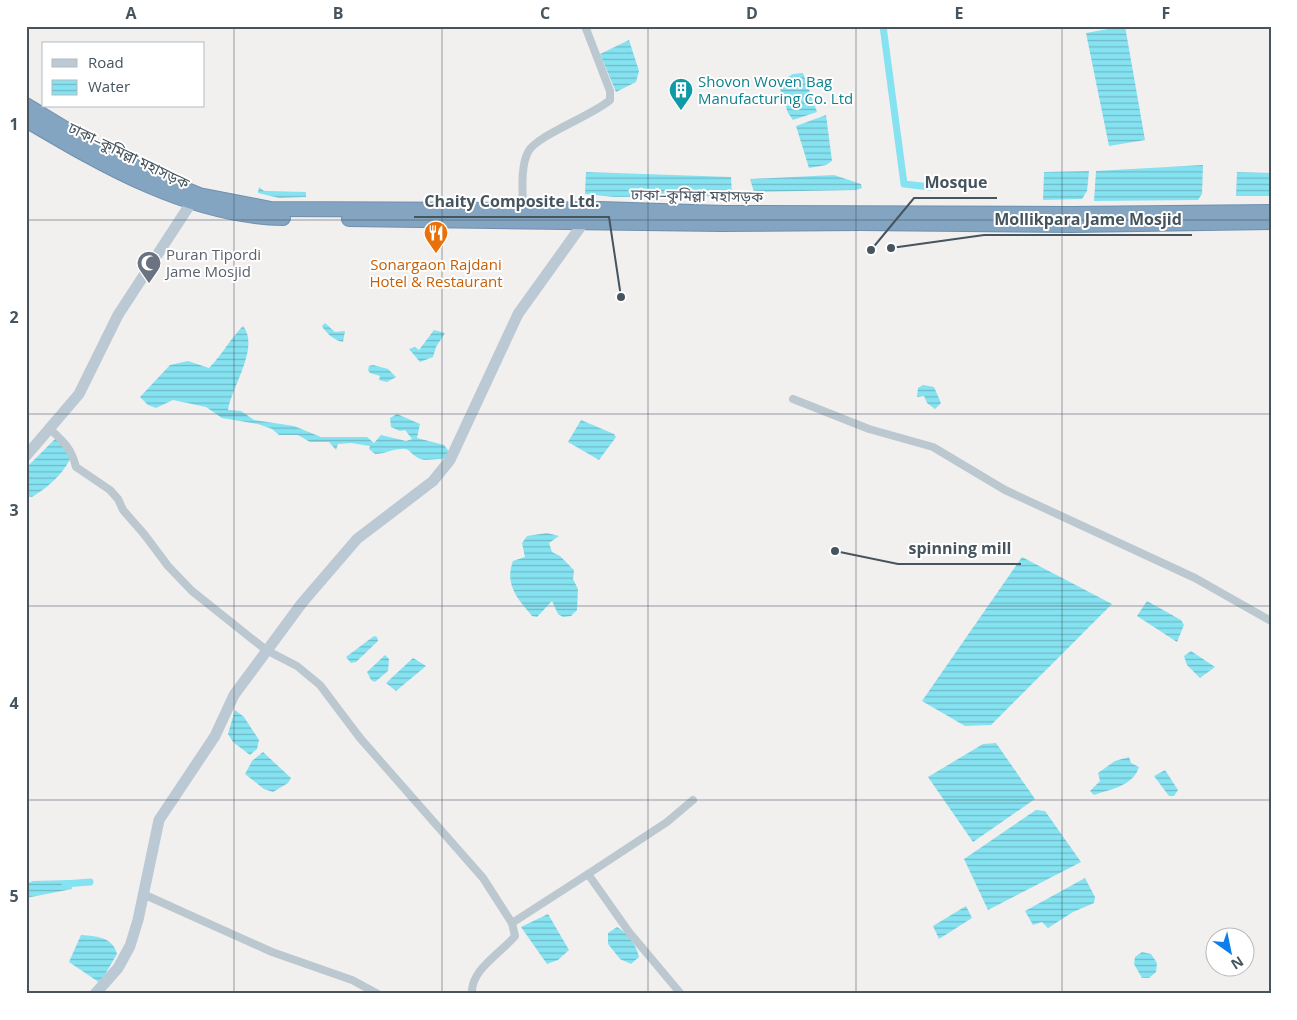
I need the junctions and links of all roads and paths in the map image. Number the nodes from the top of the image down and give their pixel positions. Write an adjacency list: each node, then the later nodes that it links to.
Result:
1 (586, 26): 5 (street)
2 (26, 105): 4 (highway, ঢাকা–কুমিল্লা মহাসড়ক)
3 (26, 120): 4 (highway, ঢাকা–কুমিল্লা মহাসড়ক)
4 (196, 201): 5 (highway, ঢাকা–কুমিল্লা মহাসড়ক); 7 (highway, ঢাকা–কুমিল্লা মহাসড়ক); 10 (street)
5 (523, 210): 6 (highway, ঢাকা–কুমিল্লা মহাসড়ক)
6 (1271, 212)
7 (584, 222): 8 (highway, ঢাকা–কুমিল্লা মহাসড়ক); 13 (street)
8 (1271, 222)
9 (793, 399): 12 (street)
10 (50, 429): 11 (street); 13 (street)
11 (26, 456)
12 (1271, 621)
13 (266, 650): 16 (street); 17 (street)
14 (693, 800): 15 (street)
15 (588, 874): 17 (street); 21 (street)
16 (143, 894): 18 (street); 19 (street)
17 (512, 923): 20 (street)
18 (95, 994)
19 (378, 994)
20 (472, 994)
21 (681, 994)

